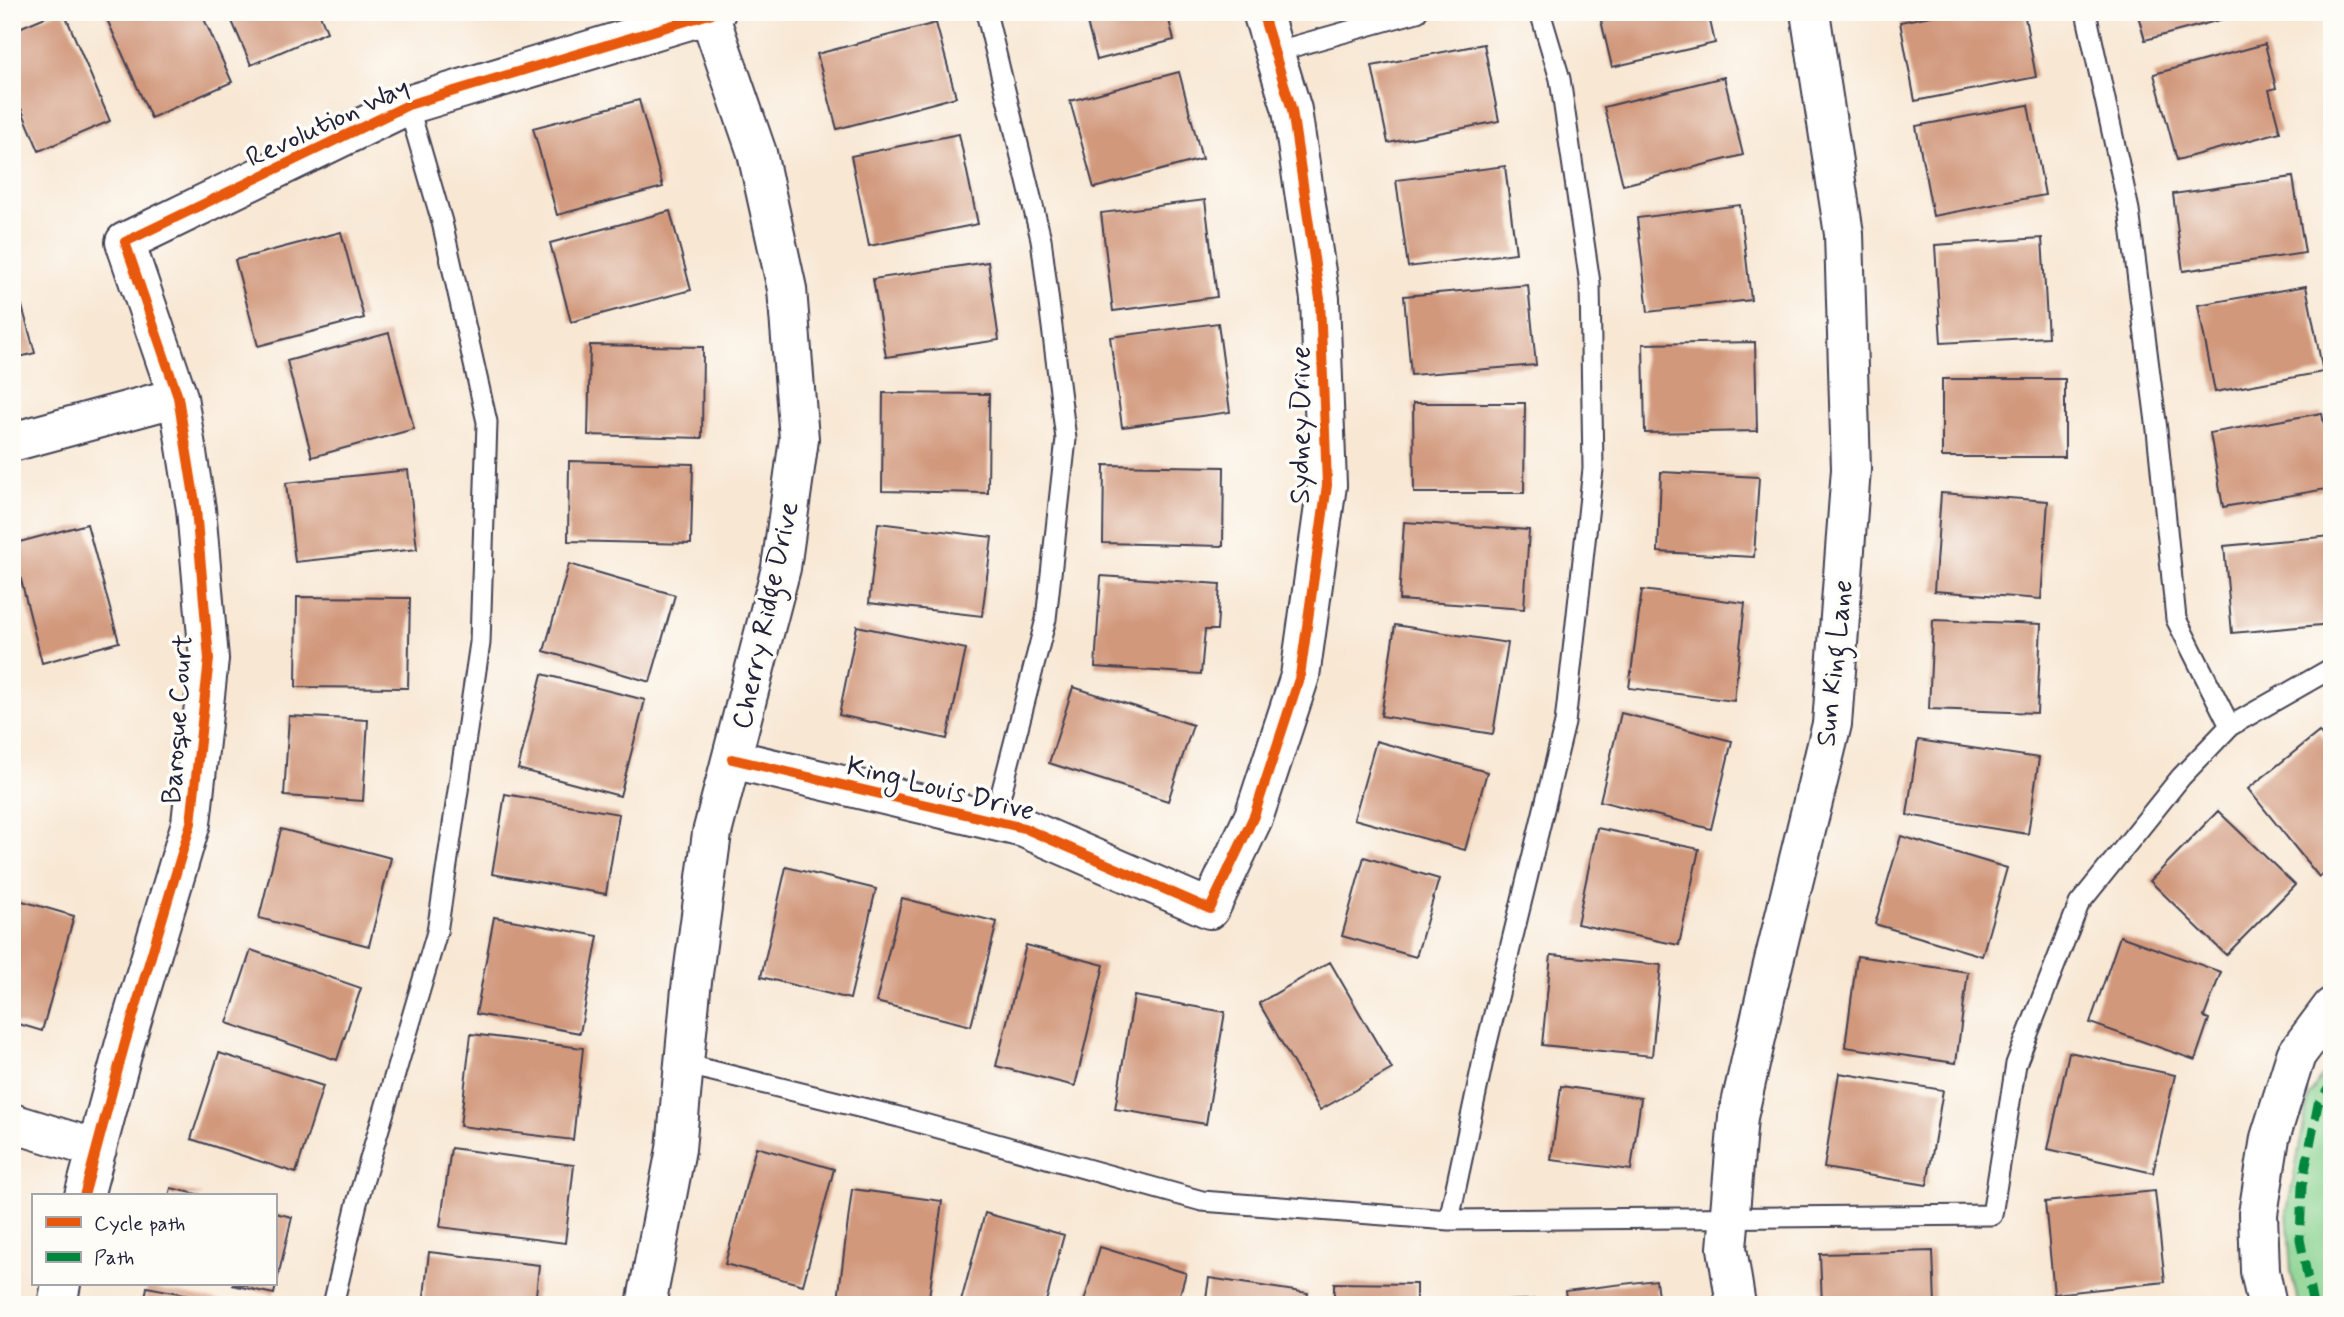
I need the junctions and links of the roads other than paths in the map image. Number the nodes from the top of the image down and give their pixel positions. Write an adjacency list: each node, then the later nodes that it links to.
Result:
1 (986, 12): 16 (lane)
2 (1262, 12): 8 (street, Sydney Drive)
3 (1417, 12): 8 (lane)
4 (1540, 12): 24 (lane)
5 (1810, 12): 23 (street, Sun King Lane)
6 (2086, 12): 14 (lane)
7 (713, 13): 9 (street, Revolution Way); 15 (street, Cherry Ridge Drive)
8 (1274, 52): 17 (street, Sydney Drive)
9 (408, 105): 10 (street, Revolution Way); 27 (lane)
10 (125, 242): 11 (street, Baroque Court)
11 (178, 397): 12 (street); 21 (street, Baroque Court)
12 (12, 442)
13 (2332, 668): 14 (lane)
14 (2230, 726): 23 (lane)
15 (732, 759): 16 (street, King Louis Drive); 19 (street, Cherry Ridge Drive)
16 (994, 821): 17 (street, King Louis Drive)
17 (1210, 909)
18 (2332, 1007): 30 (street)
19 (684, 1064): 24 (lane); 28 (street, Cherry Ridge Drive)
20 (12, 1123): 21 (street)
21 (97, 1149): 22 (street, Baroque Court)
22 (85, 1194)
23 (1730, 1219): 24 (lane); 29 (street, Sun King Lane)
24 (1449, 1220)
25 (61, 1286): 26 (street)
26 (57, 1305)
27 (333, 1305)
28 (646, 1305)
29 (1736, 1305)
30 (2267, 1305)

